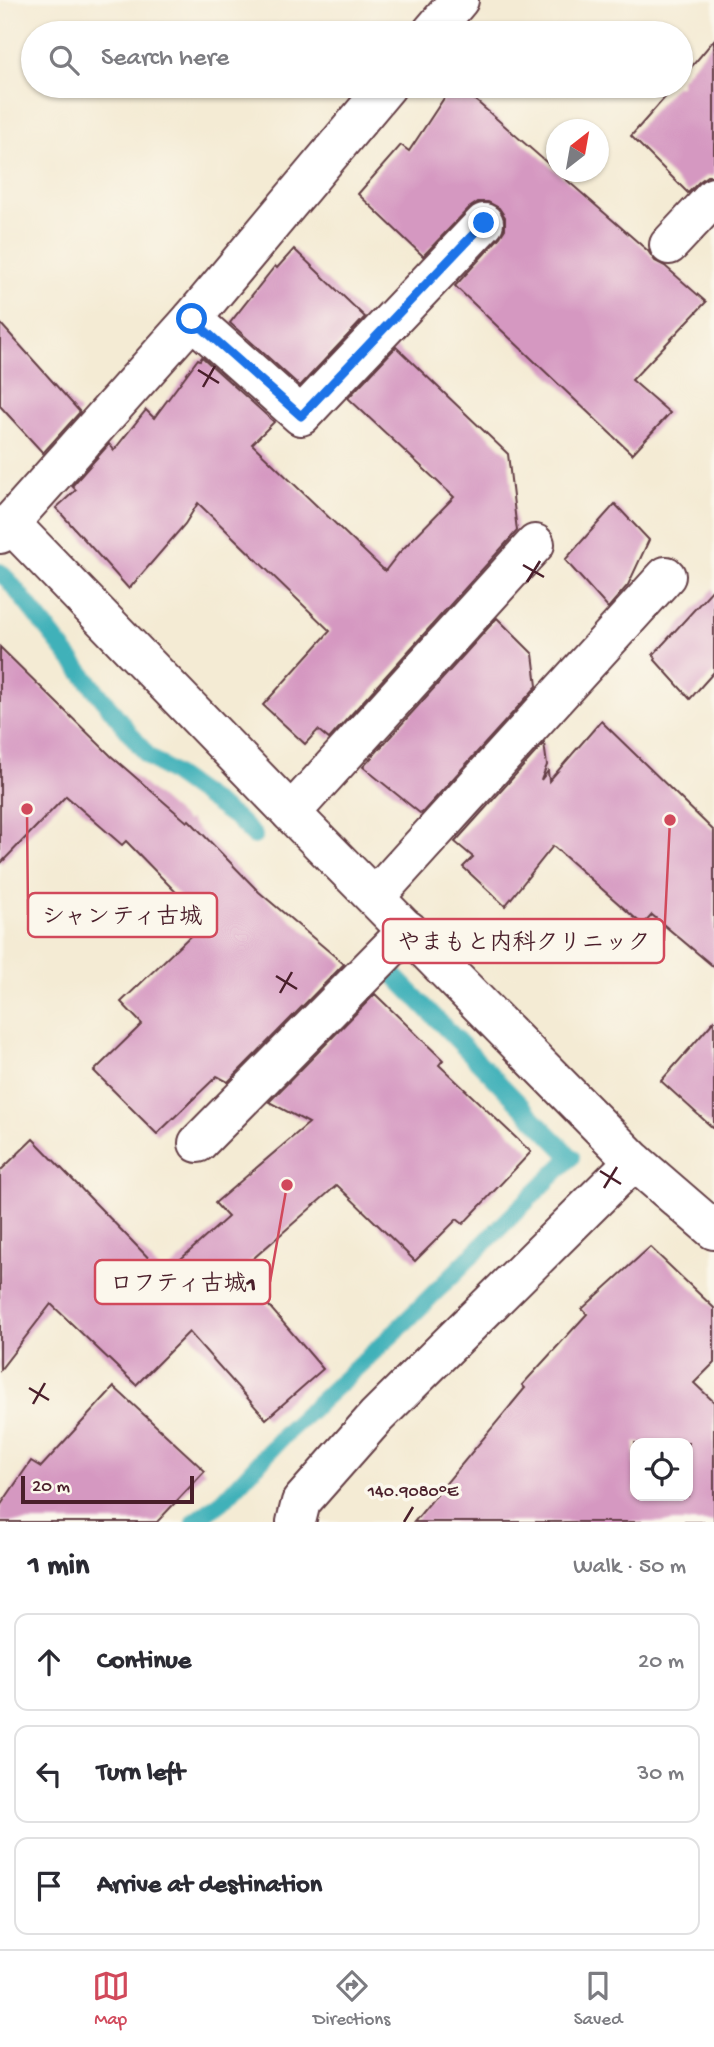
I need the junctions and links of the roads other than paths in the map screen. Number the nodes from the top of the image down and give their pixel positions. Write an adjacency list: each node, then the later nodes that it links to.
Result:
1 (459, 0): 2 (street)
2 (441, 21)
3 (377, 98): 7 (street)
4 (714, 197): 6 (street)
5 (484, 223): 7 (street)
6 (669, 245)
7 (192, 319): 8 (street)
8 (5, 528): 11 (street)
9 (535, 544): 11 (street)
10 (666, 576): 12 (street)
11 (291, 813): 12 (street)
12 (375, 897): 13 (street)
13 (408, 930): 14 (street); 15 (street)
14 (198, 1143)
15 (634, 1161): 16 (street); 17 (street)
16 (714, 1230)
17 (296, 1522)

